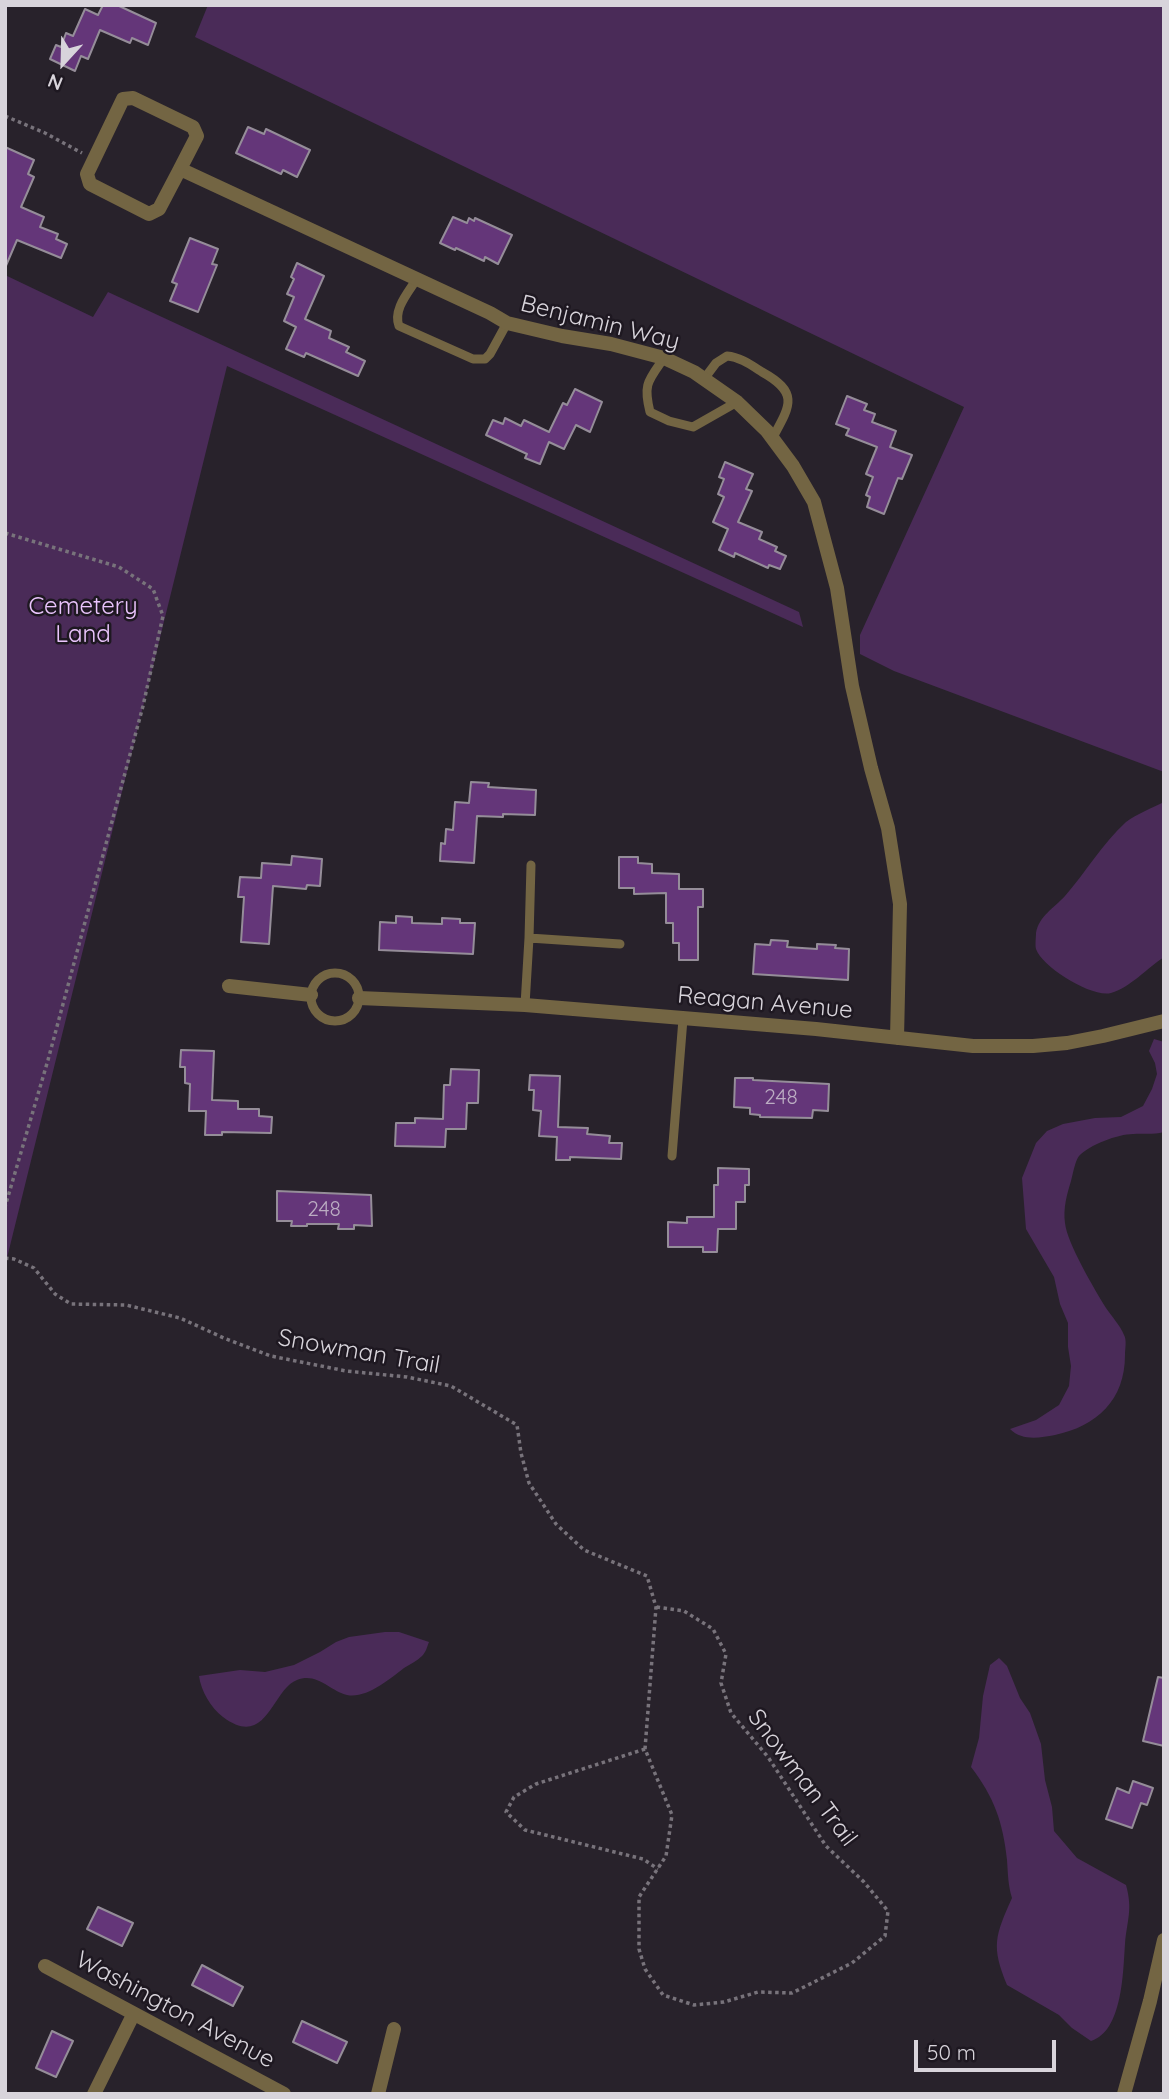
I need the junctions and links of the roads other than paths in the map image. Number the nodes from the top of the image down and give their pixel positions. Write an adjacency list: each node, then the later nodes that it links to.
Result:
1 (180, 169): 1 (street); 2 (street, Benjamin Way)
2 (416, 280): 3 (street, Benjamin Way); 3 (lane)
3 (507, 323): 4 (street, Benjamin Way)
4 (664, 358): 5 (street, Benjamin Way); 6 (lane)
5 (704, 379): 6 (street, Benjamin Way); 7 (lane)
6 (737, 402): 7 (street, Benjamin Way)
7 (772, 439): 17 (street, Benjamin Way)
8 (531, 865): 9 (lane)
9 (529, 938): 10 (lane); 14 (lane)
10 (620, 944)
11 (229, 986): 12 (street)
12 (311, 995): 13 (lane); 13 (lane)
13 (359, 998): 14 (street, Reagan Avenue)
14 (525, 1005): 15 (street, Reagan Avenue)
15 (683, 1018): 17 (street, Reagan Avenue); 18 (lane)
16 (1164, 1021): 17 (street, Reagan Avenue)
17 (898, 1038)
18 (672, 1156)
19 (1164, 1940): 21 (street)
20 (45, 1966): 22 (street, Washington Avenue)
21 (1157, 2003): 27 (street)
22 (133, 2015): 24 (street); 25 (street, Washington Avenue)
23 (394, 2029): 26 (street)
24 (94, 2094)
25 (284, 2094)
26 (378, 2094)
27 (1124, 2094)

